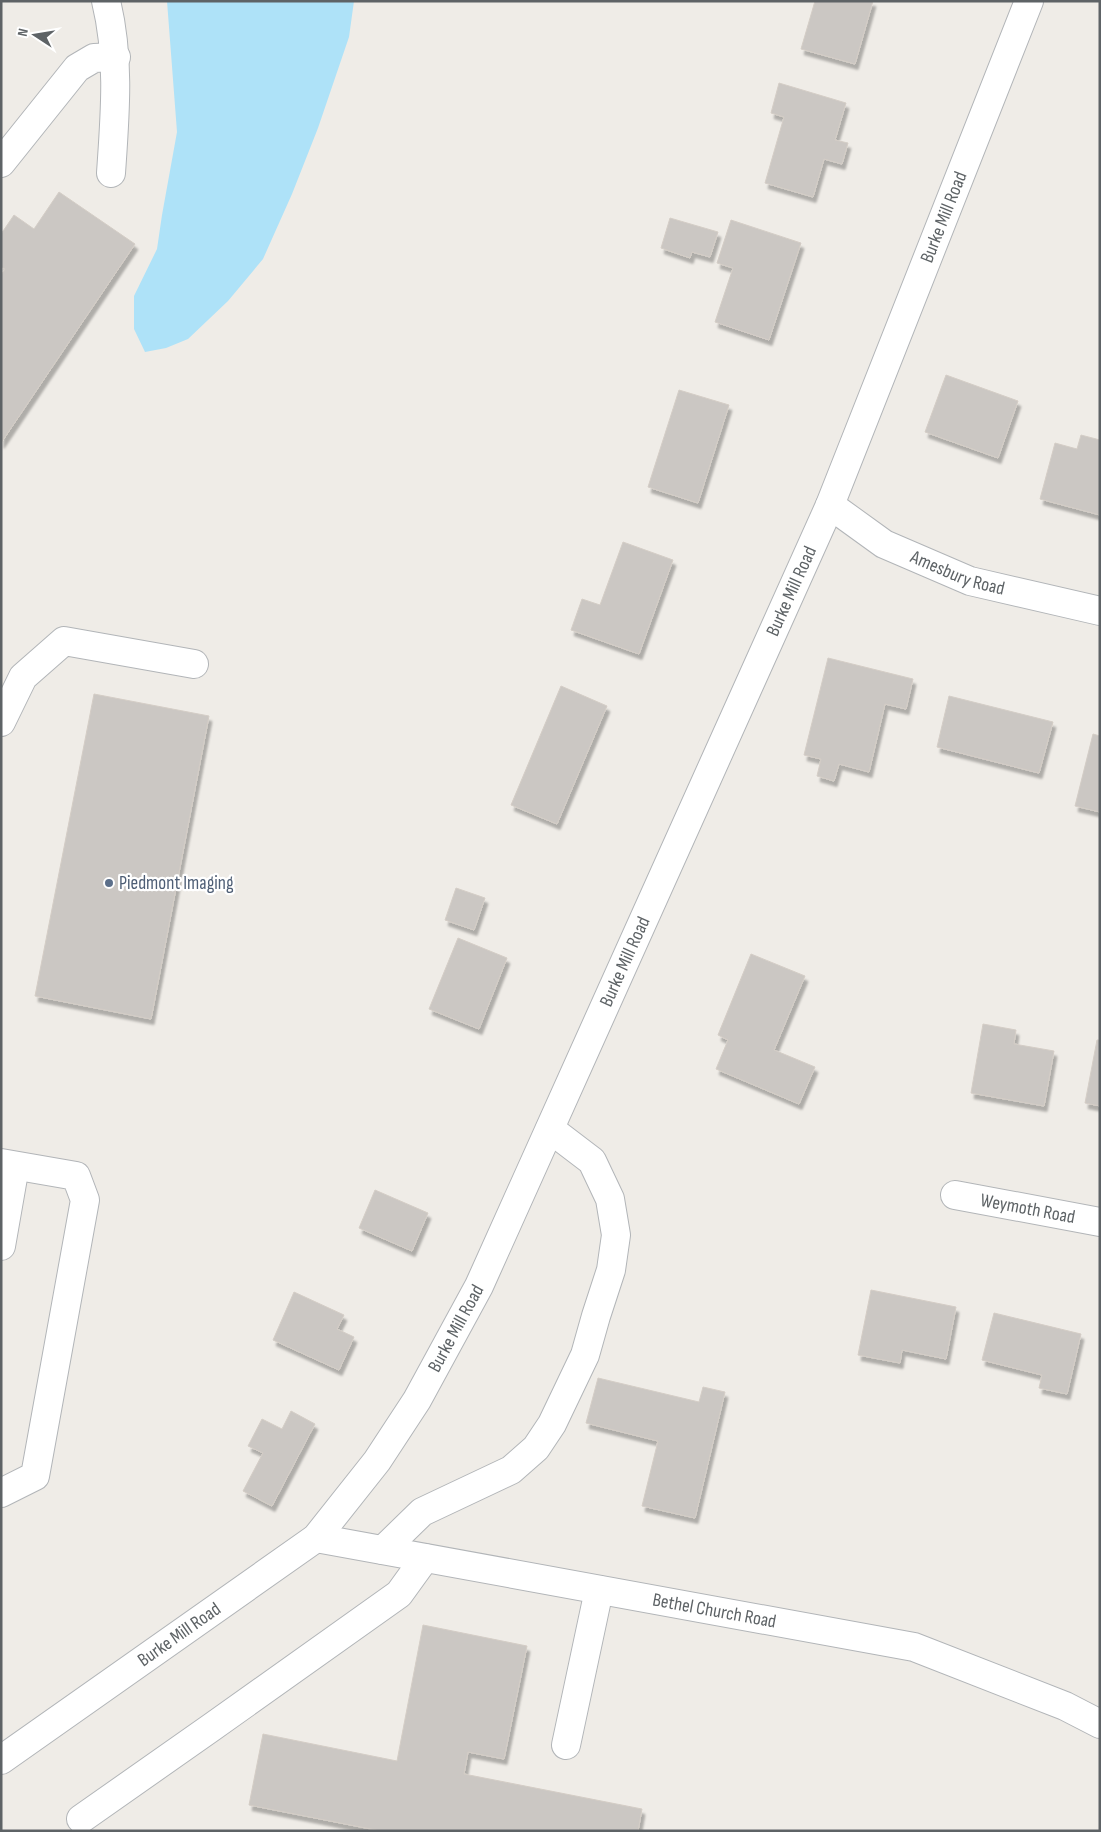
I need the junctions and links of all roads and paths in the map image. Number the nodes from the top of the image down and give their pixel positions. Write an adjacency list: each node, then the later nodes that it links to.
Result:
1 (106, 1): 3 (street)
2 (1029, 1): 6 (street, Burke Mill Road)
3 (116, 57): 4 (street); 5 (street)
4 (1, 163)
5 (111, 173)
6 (830, 504): 7 (street, Amesbury Road); 10 (street, Burke Mill Road)
7 (1100, 611)
8 (194, 664): 9 (street)
9 (1, 722)
10 (550, 1129): 16 (street, Burke Mill Road); 17 (street)
11 (8, 1164): 14 (street); 15 (street)
12 (955, 1195): 13 (street, Weymoth Road)
13 (1100, 1222)
14 (1, 1246)
15 (1, 1493)
16 (316, 1538): 17 (street, Bethel Church Road); 22 (street, Burke Mill Road)
17 (383, 1550): 18 (street, Bethel Church Road)
18 (425, 1558): 19 (street, Bethel Church Road); 23 (street)
19 (599, 1590): 20 (street, Bethel Church Road); 21 (street)
20 (1100, 1724)
21 (566, 1745)
22 (1, 1760)
23 (81, 1819)

